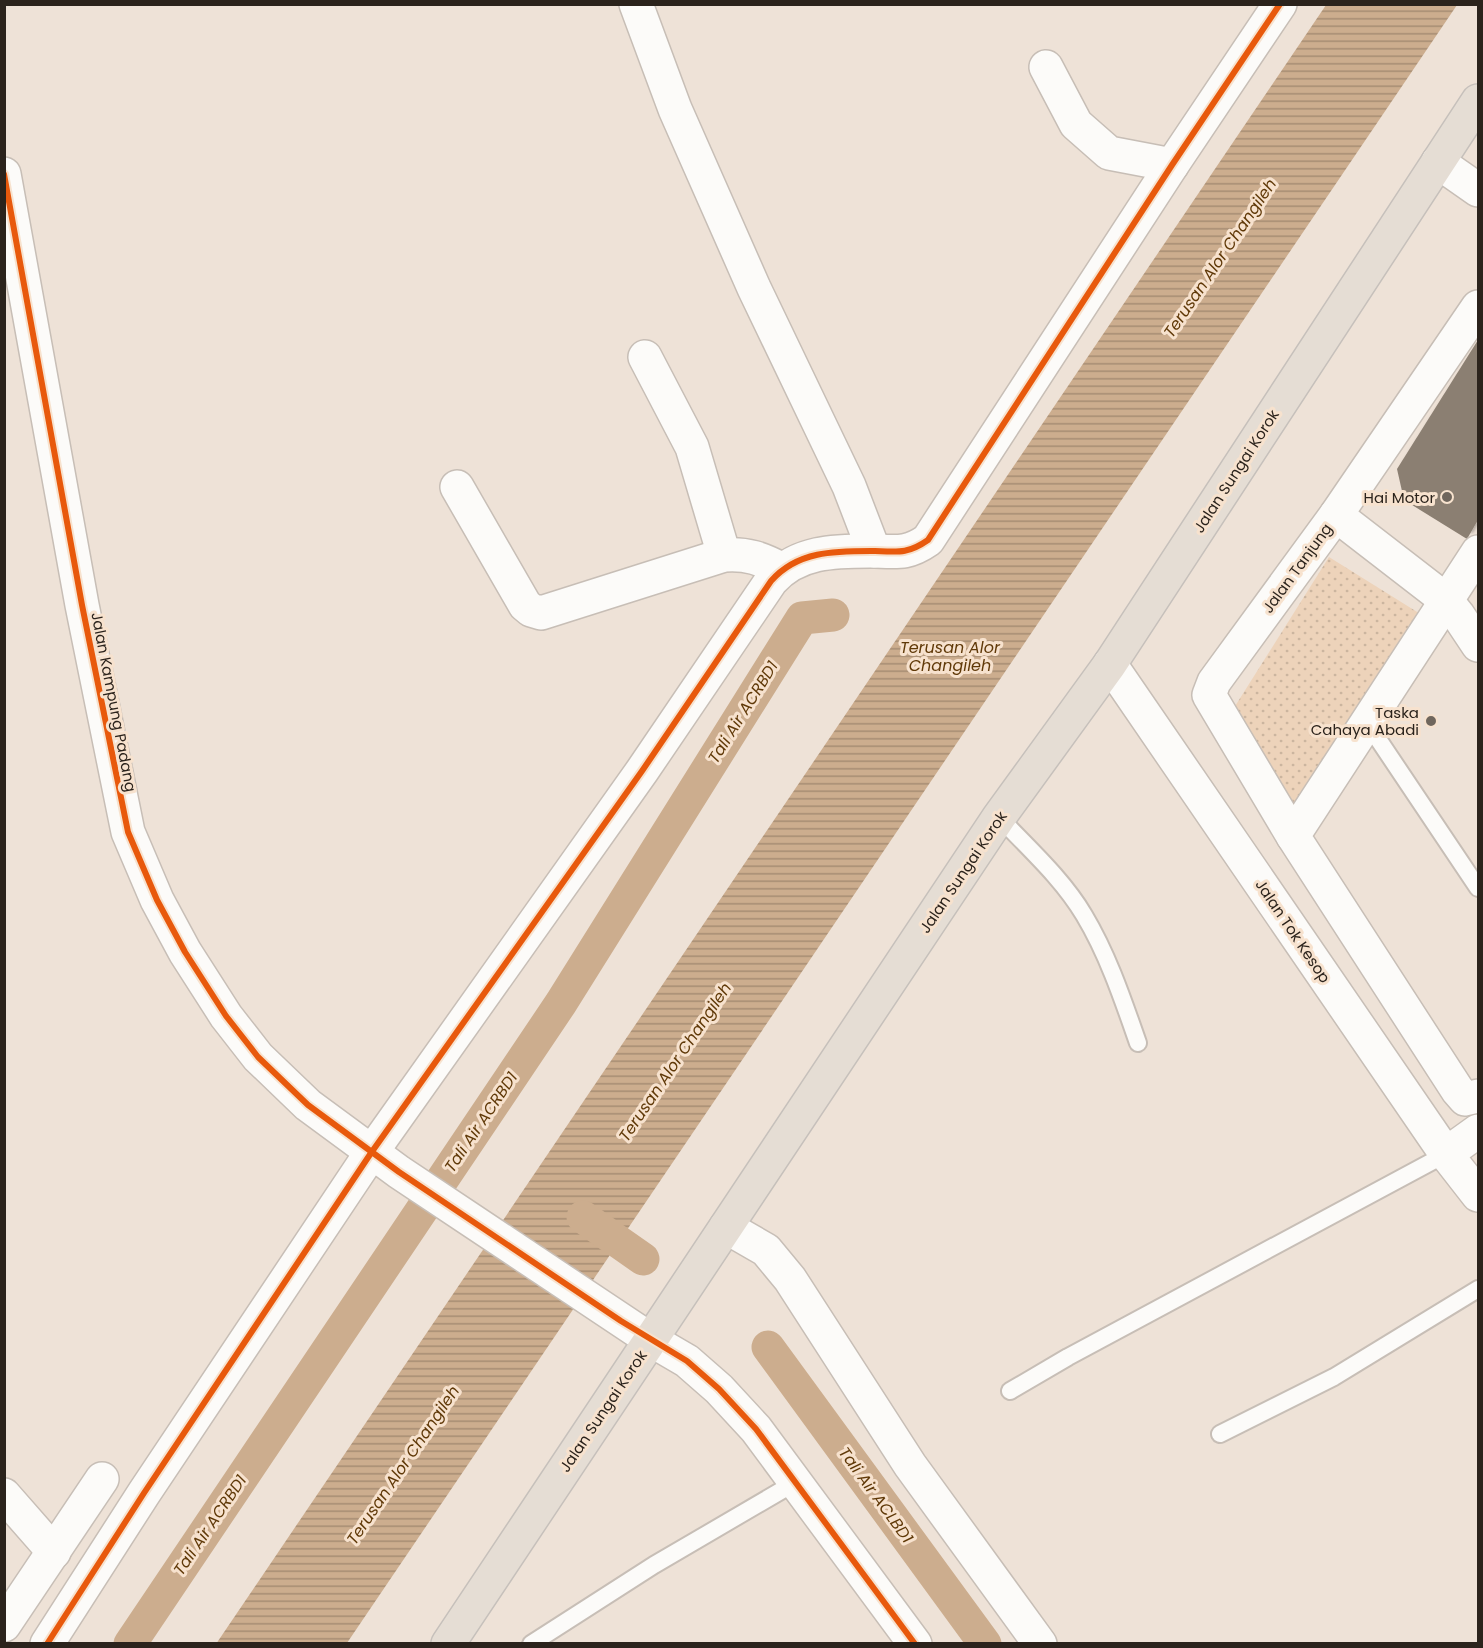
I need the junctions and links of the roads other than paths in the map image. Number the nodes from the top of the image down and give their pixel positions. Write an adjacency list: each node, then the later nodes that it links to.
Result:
1 (636, 4): 13 (street)
2 (1280, 4): 6 (street)
3 (1046, 67): 6 (street)
4 (1479, 101): 5 (main road, Jalan Sungai Korok)
5 (1438, 162): 8 (street); 19 (main road, Jalan Sungai Korok)
6 (1172, 165): 13 (street)
7 (4, 174): 28 (street, Jalan Kampung Padang)
8 (1479, 190)
9 (1479, 307): 12 (street, Jalan Tanjung)
10 (645, 357): 15 (street)
11 (457, 487): 15 (street)
12 (1336, 515): 17 (street); 22 (street, Jalan Tanjung)
13 (874, 551): 16 (street)
14 (1479, 552): 17 (street)
15 (724, 555): 16 (street)
16 (782, 569): 28 (street)
17 (1446, 600): 18 (street); 20 (street)
18 (1479, 645)
19 (1110, 664): 21 (main road, Jalan Sungai Korok); 27 (street, Jalan Tok Kesop)
20 (1366, 721): 22 (street); 23 (lane)
21 (999, 817): 24 (lane); 30 (main road, Jalan Sungai Korok)
22 (1293, 836): 25 (street)
23 (1479, 888)
24 (1138, 1043)
25 (1479, 1096)
26 (1479, 1131): 27 (street)
27 (1446, 1154): 29 (street, Jalan Tok Kesop); 33 (lane)
28 (385, 1162): 32 (street, Jalan Kampung Padang); 40 (street)
29 (1479, 1195)
30 (726, 1227): 32 (main road, Jalan Sungai Korok); 44 (street)
31 (1479, 1290): 34 (lane)
32 (651, 1340): 36 (street, Jalan Kampung Padang); 41 (main road, Jalan Sungai Korok)
33 (1010, 1391)
34 (1220, 1434)
35 (102, 1479): 38 (street)
36 (796, 1482): 42 (lane); 43 (street, Jalan Kampung Padang)
37 (4, 1496): 38 (street)
38 (54, 1552): 39 (street)
39 (4, 1625)
40 (47, 1644)
41 (448, 1644)
42 (531, 1644)
43 (915, 1644)
44 (1040, 1644)

